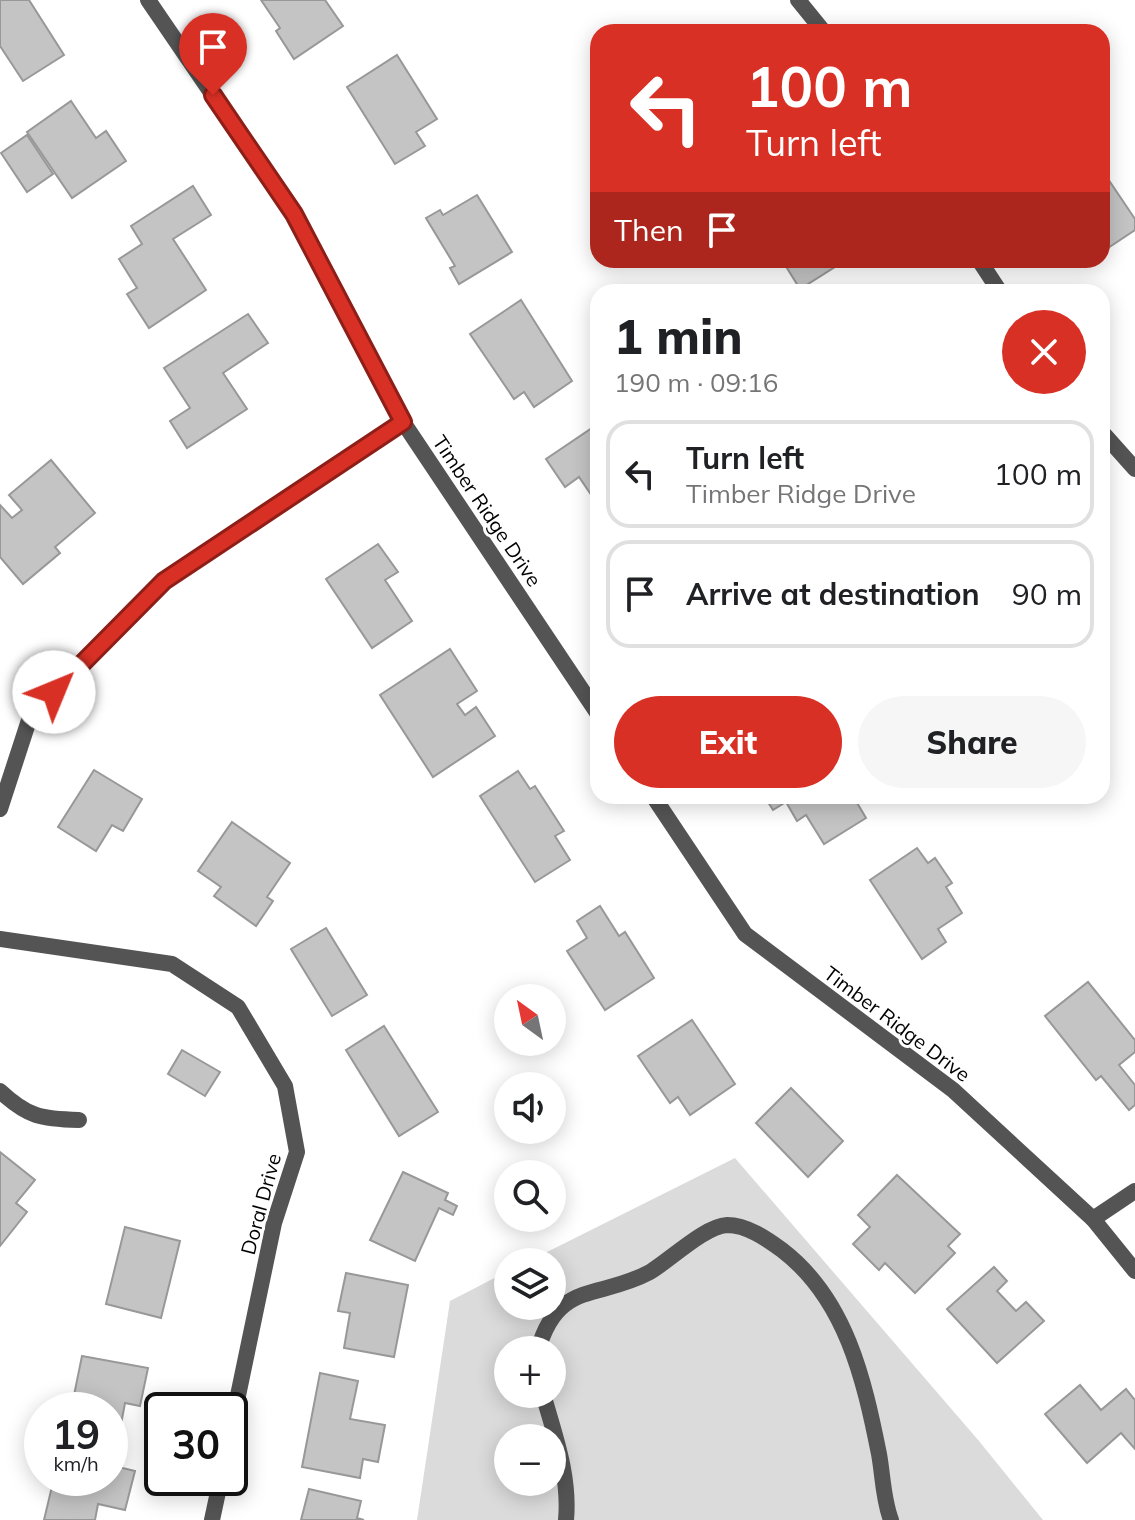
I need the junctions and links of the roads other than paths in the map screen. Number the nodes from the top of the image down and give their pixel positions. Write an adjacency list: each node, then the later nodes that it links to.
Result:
1 (148, 0): 4 (street, Timber Ridge Drive)
2 (798, 0): 3 (street)
3 (818, 24)
4 (403, 422): 7 (street, Timber Ridge Drive); 9 (street)
5 (1110, 441): 6 (street)
6 (1135, 469)
7 (590, 702)
8 (658, 804): 14 (street, Timber Ridge Drive)
9 (0, 809)
10 (0, 939): 17 (street, Doral Drive)
11 (0, 1091): 12 (street)
12 (79, 1120)
13 (1135, 1191): 14 (street)
14 (1093, 1219): 15 (street, Timber Ridge Drive)
15 (1135, 1271)
16 (543, 1336): 22 (street)
17 (239, 1392)
18 (547, 1408): 21 (street)
19 (217, 1496): 20 (street)
20 (212, 1520)
21 (566, 1520)
22 (891, 1520)

